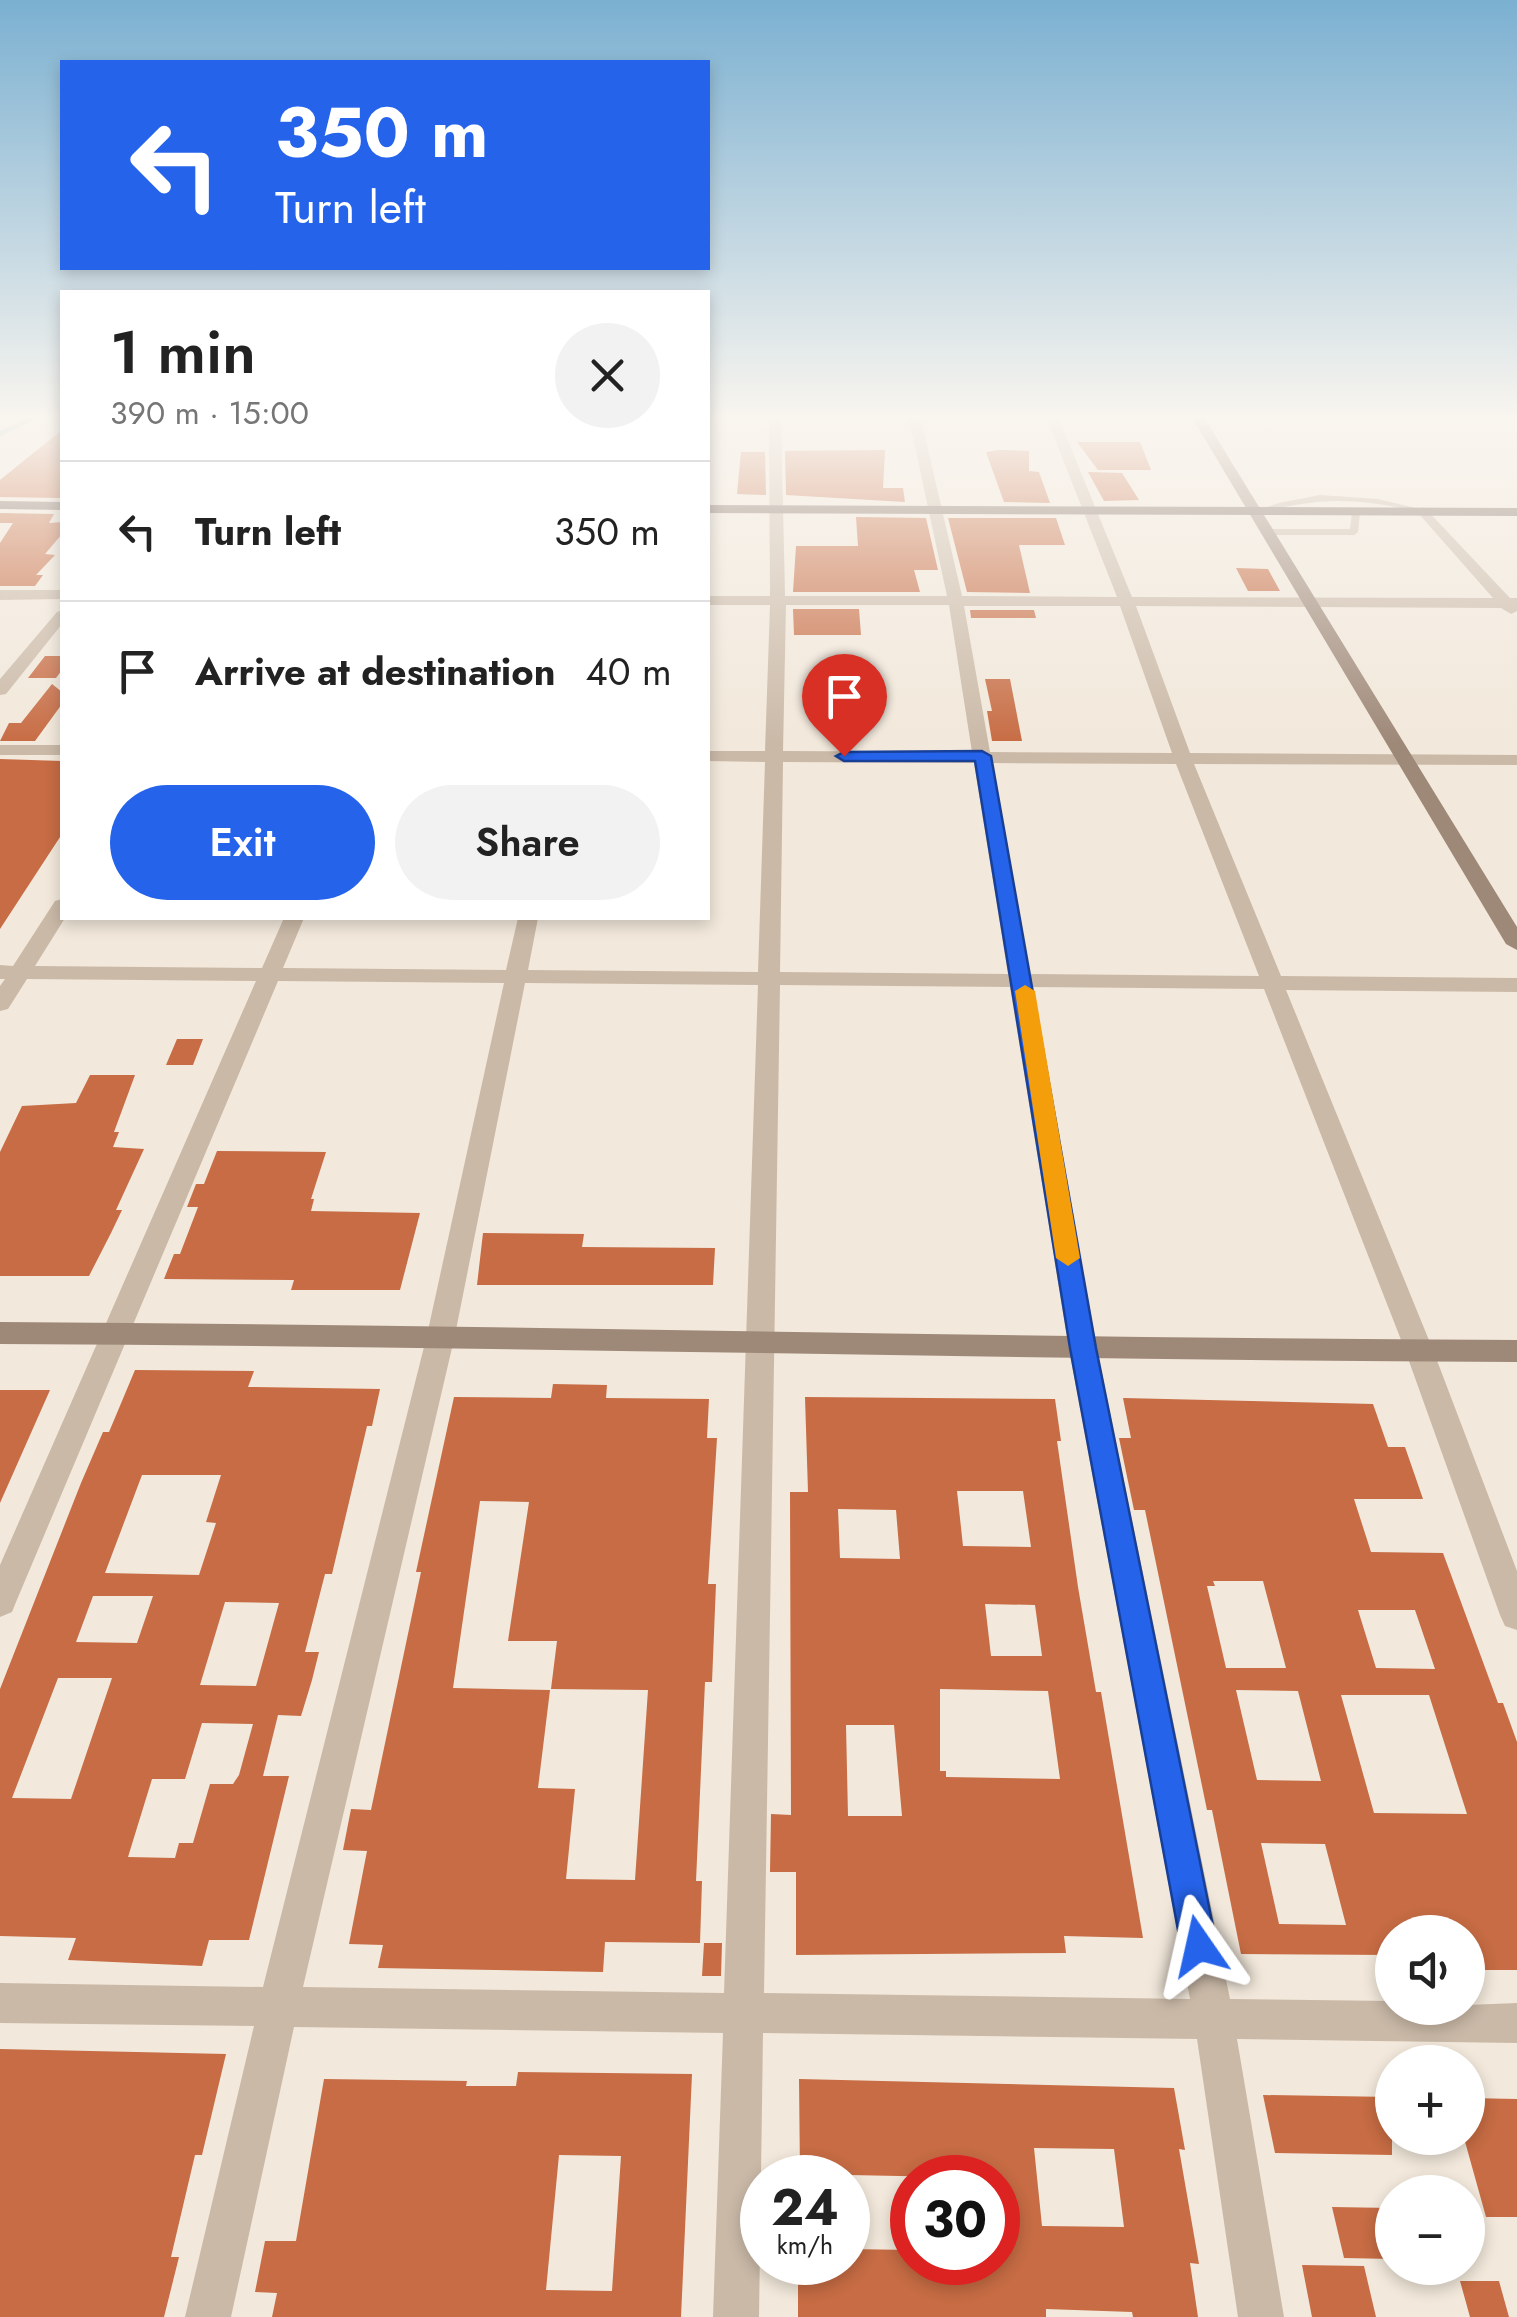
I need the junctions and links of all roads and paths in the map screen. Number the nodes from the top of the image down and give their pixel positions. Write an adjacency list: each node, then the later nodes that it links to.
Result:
1 (776, 527): 11 (street)
2 (936, 527): 13 (street)
3 (1096, 527): 14 (street)
4 (1265, 527): 7 (street)
5 (1354, 527): 7 (lane)
6 (1439, 527): 15 (street)
7 (1268, 532): 12 (street)
8 (0, 595): 9 (street)
9 (60, 595)
10 (710, 600): 11 (street)
11 (778, 600): 13 (street); 21 (street)
12 (1311, 602): 14 (street); 15 (street); 24 (street)
13 (956, 603): 14 (street); 22 (street)
14 (1127, 603): 23 (street)
15 (1513, 608)
16 (60, 617): 17 (street)
17 (0, 690)
18 (0, 750): 19 (street)
19 (60, 750)
20 (710, 756): 21 (street)
21 (774, 756): 22 (street); 33 (street)
22 (982, 756): 23 (street); 34 (street)
23 (1182, 759): 24 (street); 35 (street)
24 (1404, 760): 25 (street); 29 (street)
25 (1517, 760)
26 (60, 908): 30 (street)
27 (293, 920): 31 (street)
28 (528, 920): 32 (street)
29 (1517, 944)
30 (10, 972): 31 (street); 37 (street)
31 (269, 976): 32 (street); 39 (street)
32 (514, 976): 33 (street); 40 (street)
33 (769, 976): 34 (street); 41 (street)
34 (1023, 980): 35 (street); 42 (street)
35 (1273, 982): 36 (street); 43 (street)
36 (1517, 985)
37 (0, 1004)
38 (0, 1334): 39 (street)
39 (114, 1335): 40 (street); 45 (street)
40 (442, 1335): 41 (street); 48 (street)
41 (761, 1340): 42 (street); 49 (street)
42 (1083, 1348): 43 (street); 50 (street)
43 (1418, 1350): 44 (street); 46 (street)
44 (1517, 1351)
45 (0, 1602)
46 (1517, 1615)
47 (0, 2003): 48 (street)
48 (278, 2008): 49 (street); 52 (street)
49 (746, 2014): 50 (street); 53 (street)
50 (1214, 2021): 51 (street); 54 (street)
51 (1517, 2023)
52 (208, 2317)
53 (736, 2317)
54 (1261, 2317)

